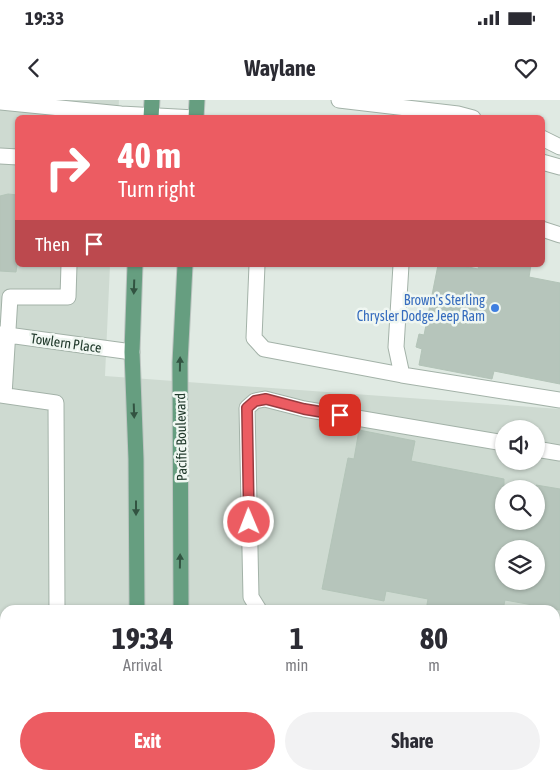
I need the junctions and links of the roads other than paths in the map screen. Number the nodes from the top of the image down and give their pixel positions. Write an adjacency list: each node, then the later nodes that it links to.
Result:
1 (197, 100): 6 (main road)
2 (339, 100): 7 (street)
3 (0, 102): 4 (street)
4 (152, 111): 5 (street)
5 (177, 115)
6 (195, 115)
7 (462, 115)
8 (545, 140): 9 (street)
9 (560, 147)
10 (0, 156): 11 (street)
11 (15, 157)
12 (545, 163): 13 (street)
13 (560, 166)
14 (545, 230): 15 (street)
15 (560, 235)
16 (69, 267): 21 (street)
17 (135, 267): 23 (main road, one-way to 23)
18 (185, 267): 32 (main road, Pacific Boulevard, one-way to 18)
19 (257, 267): 24 (street)
20 (401, 267): 24 (street)
21 (5, 295): 22 (street)
22 (4, 334): 23 (street, Towlern Place); 25 (street)
23 (132, 352): 31 (main road, one-way to 31)
24 (402, 375): 26 (street)
25 (2, 395): 30 (street)
26 (560, 400)
27 (495, 441): 33 (street)
28 (545, 450): 29 (street)
29 (560, 453)
30 (57, 605)
31 (137, 605)
32 (181, 605)
33 (256, 605)

